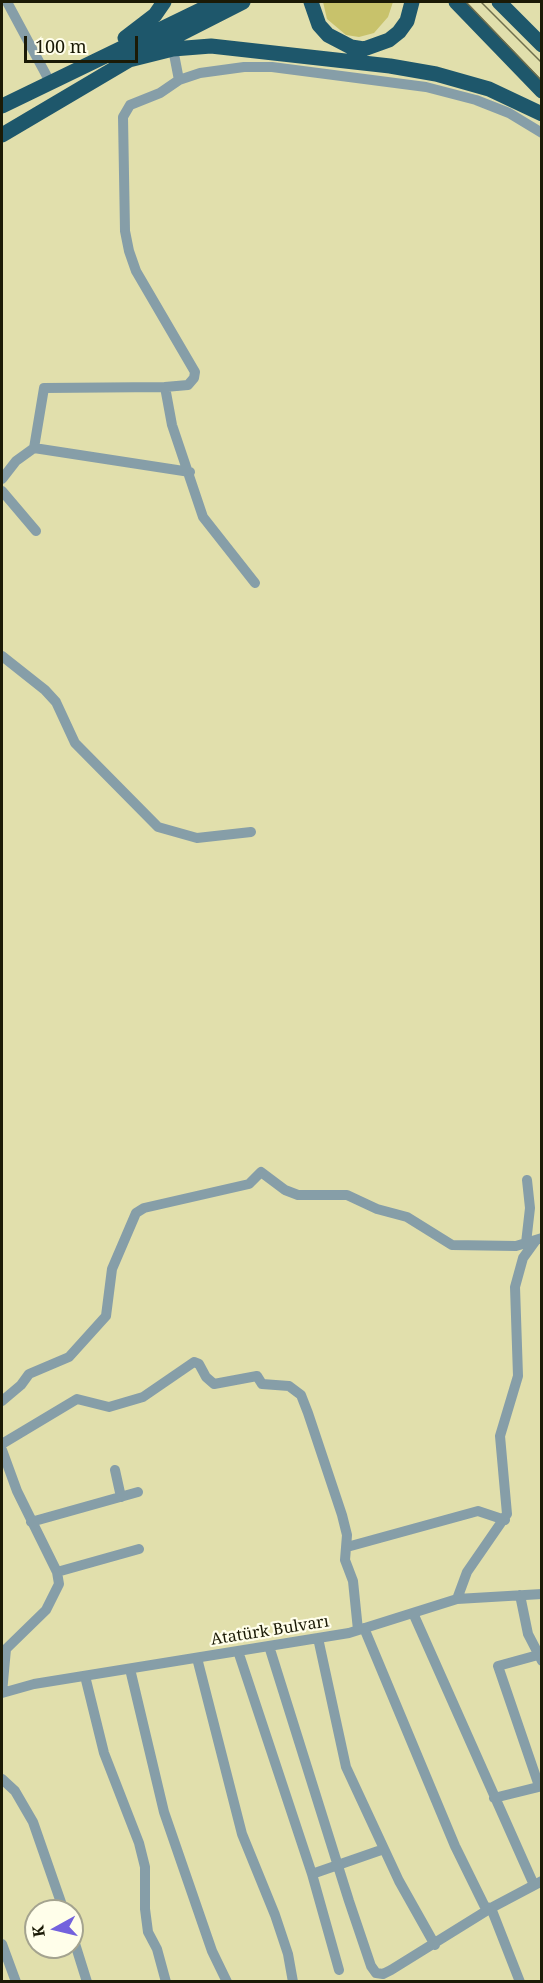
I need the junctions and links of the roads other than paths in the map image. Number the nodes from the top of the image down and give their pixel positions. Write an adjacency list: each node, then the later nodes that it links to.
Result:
1 (7, 2): 14 (street)
2 (164, 2): 12 (highway)
3 (217, 2): 12 (highway)
4 (243, 2): 11 (highway)
5 (311, 2): 6 (highway)
6 (412, 2)
7 (456, 2): 15 (highway)
8 (499, 2): 9 (highway)
9 (542, 45)
10 (174, 49): 11 (highway); 13 (street); 17 (highway)
11 (129, 60): 19 (highway)
12 (85, 65): 14 (highway)
13 (178, 80): 18 (street); 20 (street)
14 (50, 82): 16 (highway)
15 (542, 91)
16 (2, 106)
17 (542, 114)
18 (542, 133)
19 (2, 135)
20 (165, 387): 21 (street); 22 (street)
21 (34, 448): 22 (street); 23 (street)
22 (190, 472): 26 (street)
23 (2, 479)
24 (2, 491): 25 (street)
25 (36, 531)
26 (255, 583)
27 (2, 656): 28 (street)
28 (251, 832)
29 (527, 1180): 30 (street)
30 (534, 1240): 31 (street); 37 (street)
31 (2, 1401)
32 (2, 1444): 39 (street)
33 (2, 1450): 38 (street)
34 (115, 1470): 36 (street)
35 (138, 1492): 36 (street)
36 (121, 1497): 38 (street)
37 (505, 1520): 39 (street); 44 (street)
38 (31, 1522): 41 (street)
39 (347, 1547): 46 (street)
40 (139, 1549): 41 (street)
41 (57, 1572): 49 (street)
42 (542, 1594): 43 (street, Atatürk Bulvarı)
43 (520, 1596): 44 (street, Atatürk Bulvarı); 52 (street)
44 (457, 1599): 45 (street, Atatürk Bulvarı)
45 (413, 1613): 46 (street, Atatürk Bulvarı); 58 (street)
46 (361, 1629): 47 (street, Atatürk Bulvarı); 64 (street)
47 (318, 1638): 48 (street, Atatürk Bulvarı); 59 (street)
48 (269, 1646): 50 (street, Atatürk Bulvarı); 60 (street)
49 (4, 1648): 55 (street)
50 (238, 1651): 51 (street, Atatürk Bulvarı); 61 (street)
51 (197, 1658): 53 (street, Atatürk Bulvarı); 73 (street)
52 (540, 1658): 57 (street)
53 (130, 1668): 54 (street, Atatürk Bulvarı); 72 (street)
54 (85, 1676): 55 (street, Atatürk Bulvarı); 71 (street)
55 (2, 1693)
56 (2, 1779): 63 (street)
57 (540, 1786): 58 (street)
58 (494, 1798): 62 (street)
59 (384, 1849): 60 (street); 66 (street)
60 (337, 1863): 61 (street); 66 (street)
61 (312, 1874): 68 (street)
62 (538, 1883): 64 (street)
63 (60, 1899)
64 (490, 1908): 66 (street); 74 (street)
65 (2, 1944): 69 (street)
66 (435, 1945)
67 (80, 1959): 70 (street)
68 (339, 1970)
69 (16, 1982)
70 (87, 1982)
71 (166, 1982)
72 (227, 1982)
73 (293, 1982)
74 (520, 1982)

